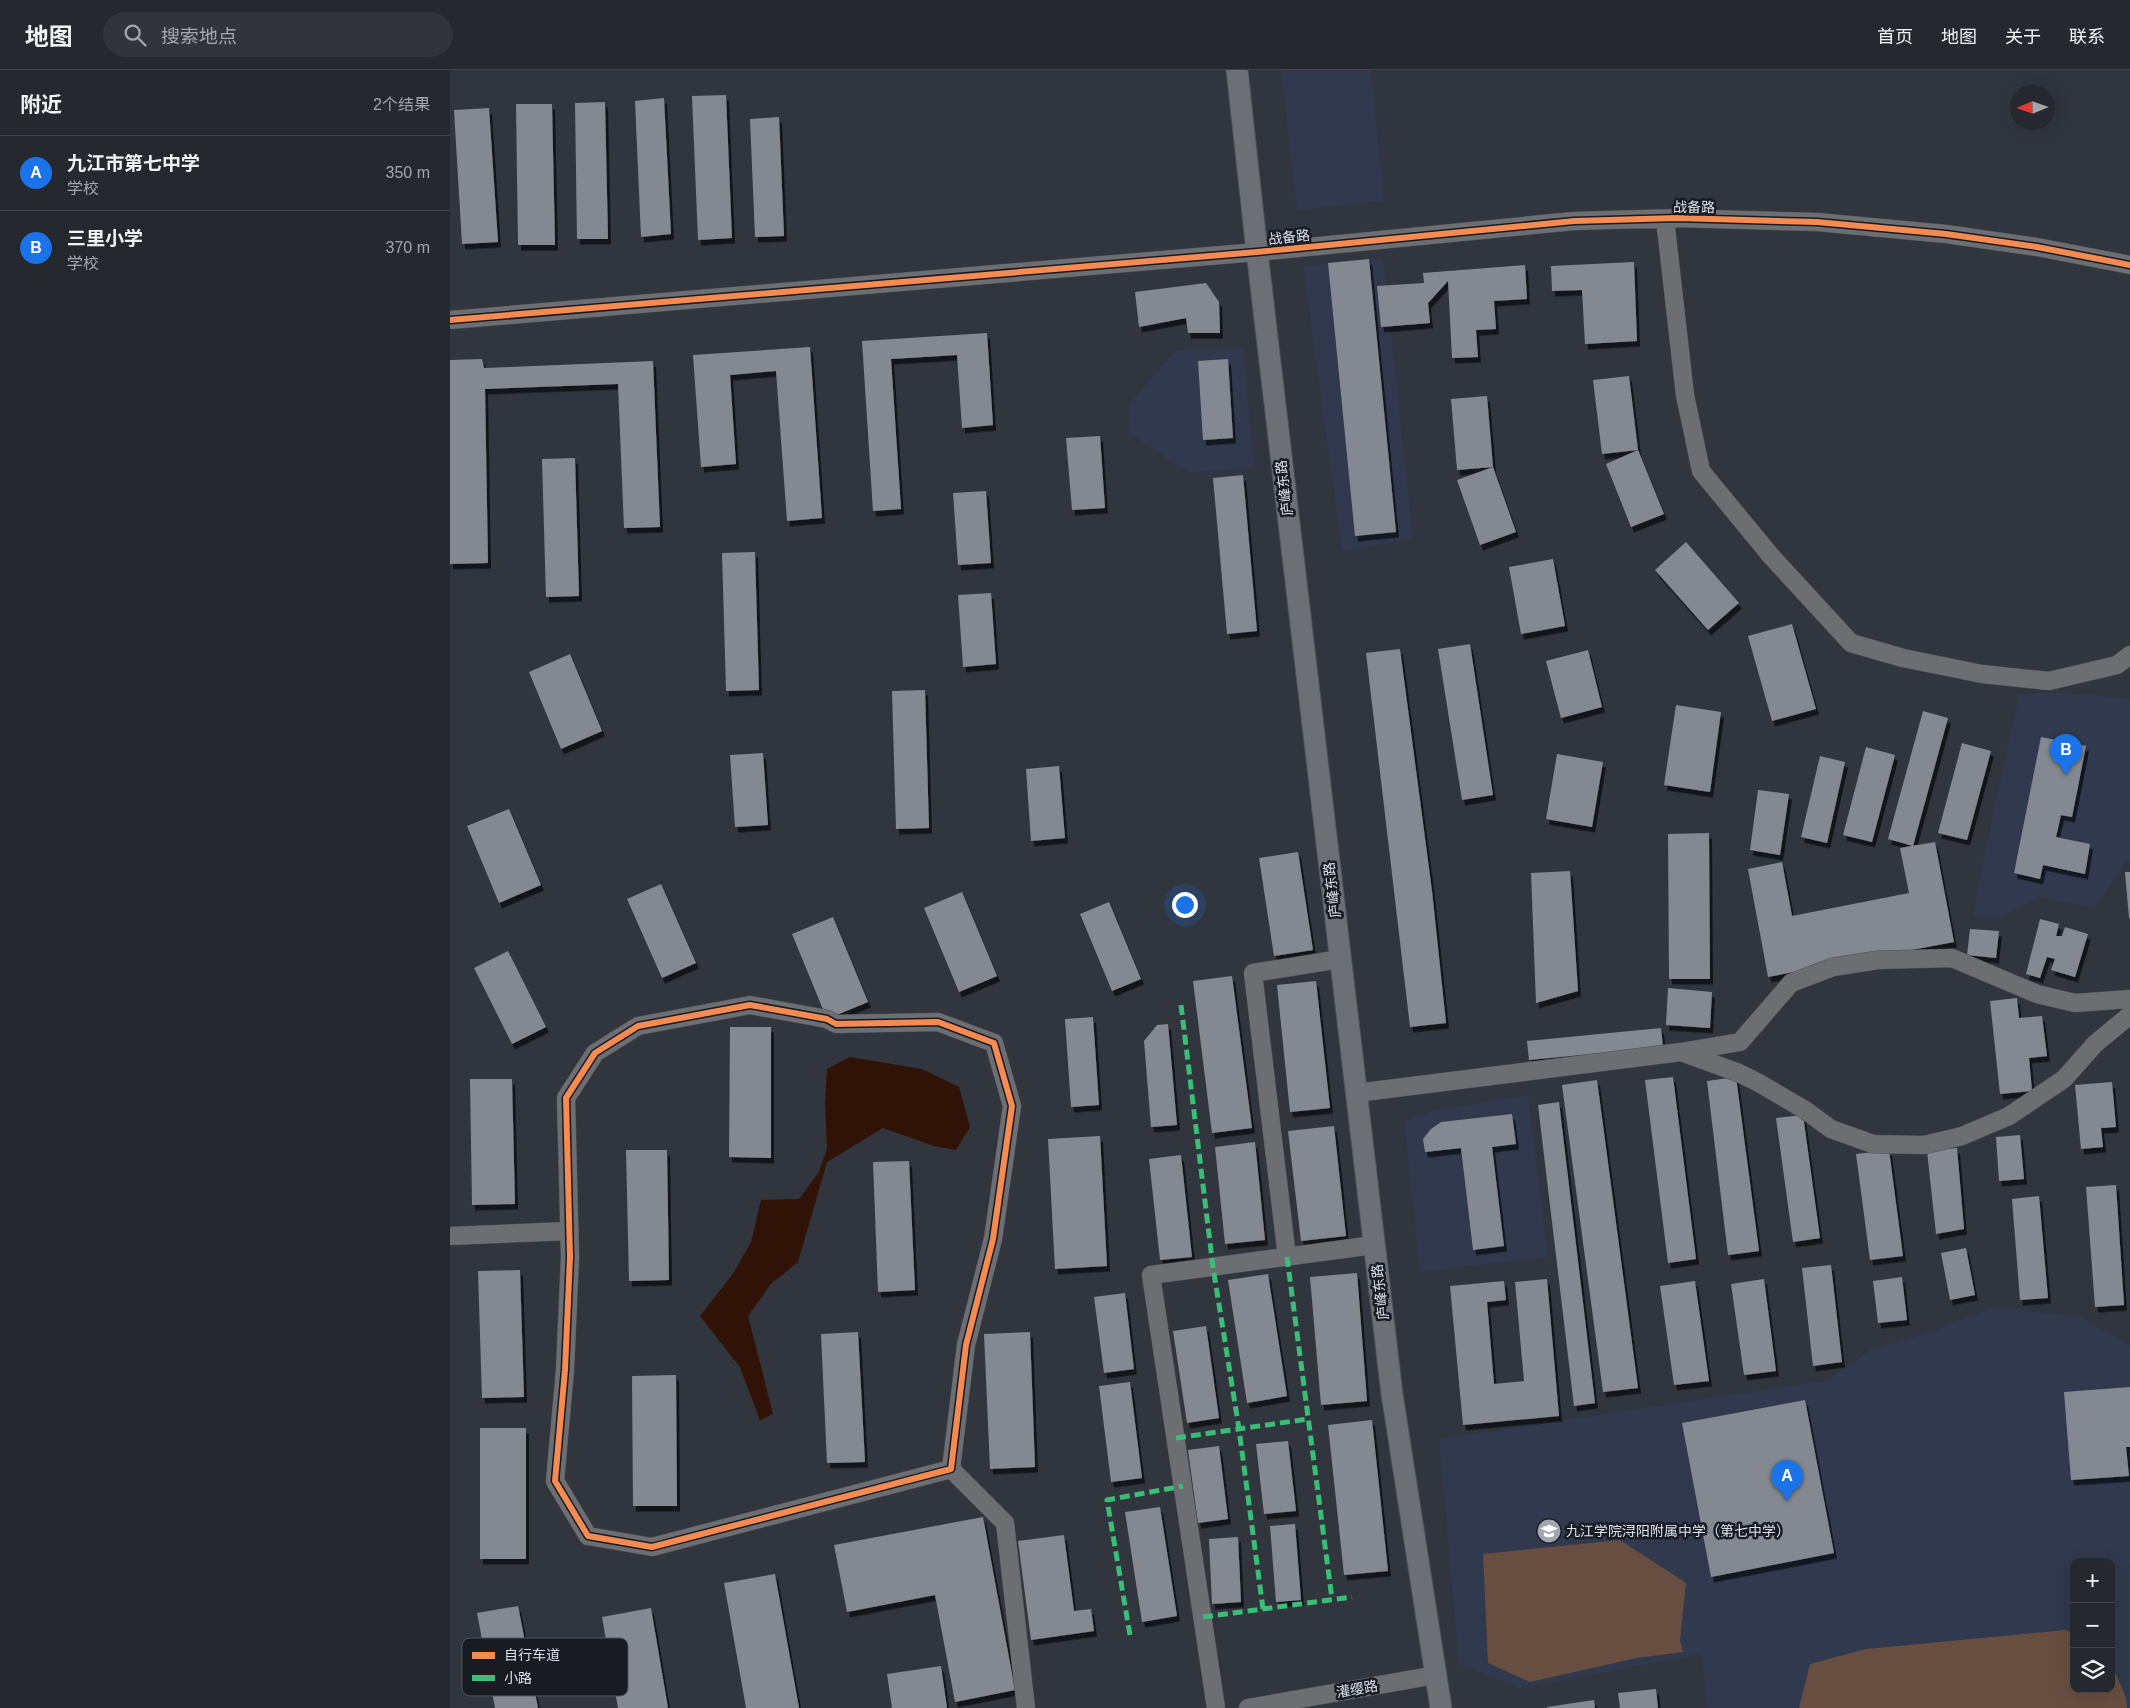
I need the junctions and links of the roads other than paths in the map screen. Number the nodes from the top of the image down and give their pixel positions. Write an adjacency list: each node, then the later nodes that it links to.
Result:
1 (1237, 70): 3 (main road, 庐峰东路)
2 (1666, 219): 3 (street, 战备路); 4 (street, 战备路); 6 (street)
3 (1257, 252): 5 (street, 战备路); 7 (main road, 庐峰东路)
4 (2130, 265)
5 (450, 320)
6 (2130, 655)
7 (1340, 959): 11 (main road, 庐峰东路); 15 (street)
8 (2130, 998): 10 (street)
9 (2130, 1016): 10 (street)
10 (1681, 1052): 11 (street)
11 (1356, 1093): 14 (main road, 庐峰东路)
12 (569, 1231): 13 (street); 16 (street); 16 (street)
13 (450, 1236)
14 (1374, 1245): 15 (street); 17 (main road, 庐峰东路)
15 (1287, 1257): 19 (street)
16 (951, 1469): 18 (street)
17 (1436, 1675): 20 (street, 灌缨路); 21 (main road, 庐峰东路)
18 (1026, 1708)
19 (1216, 1708)
20 (1248, 1708)
21 (1441, 1708)

